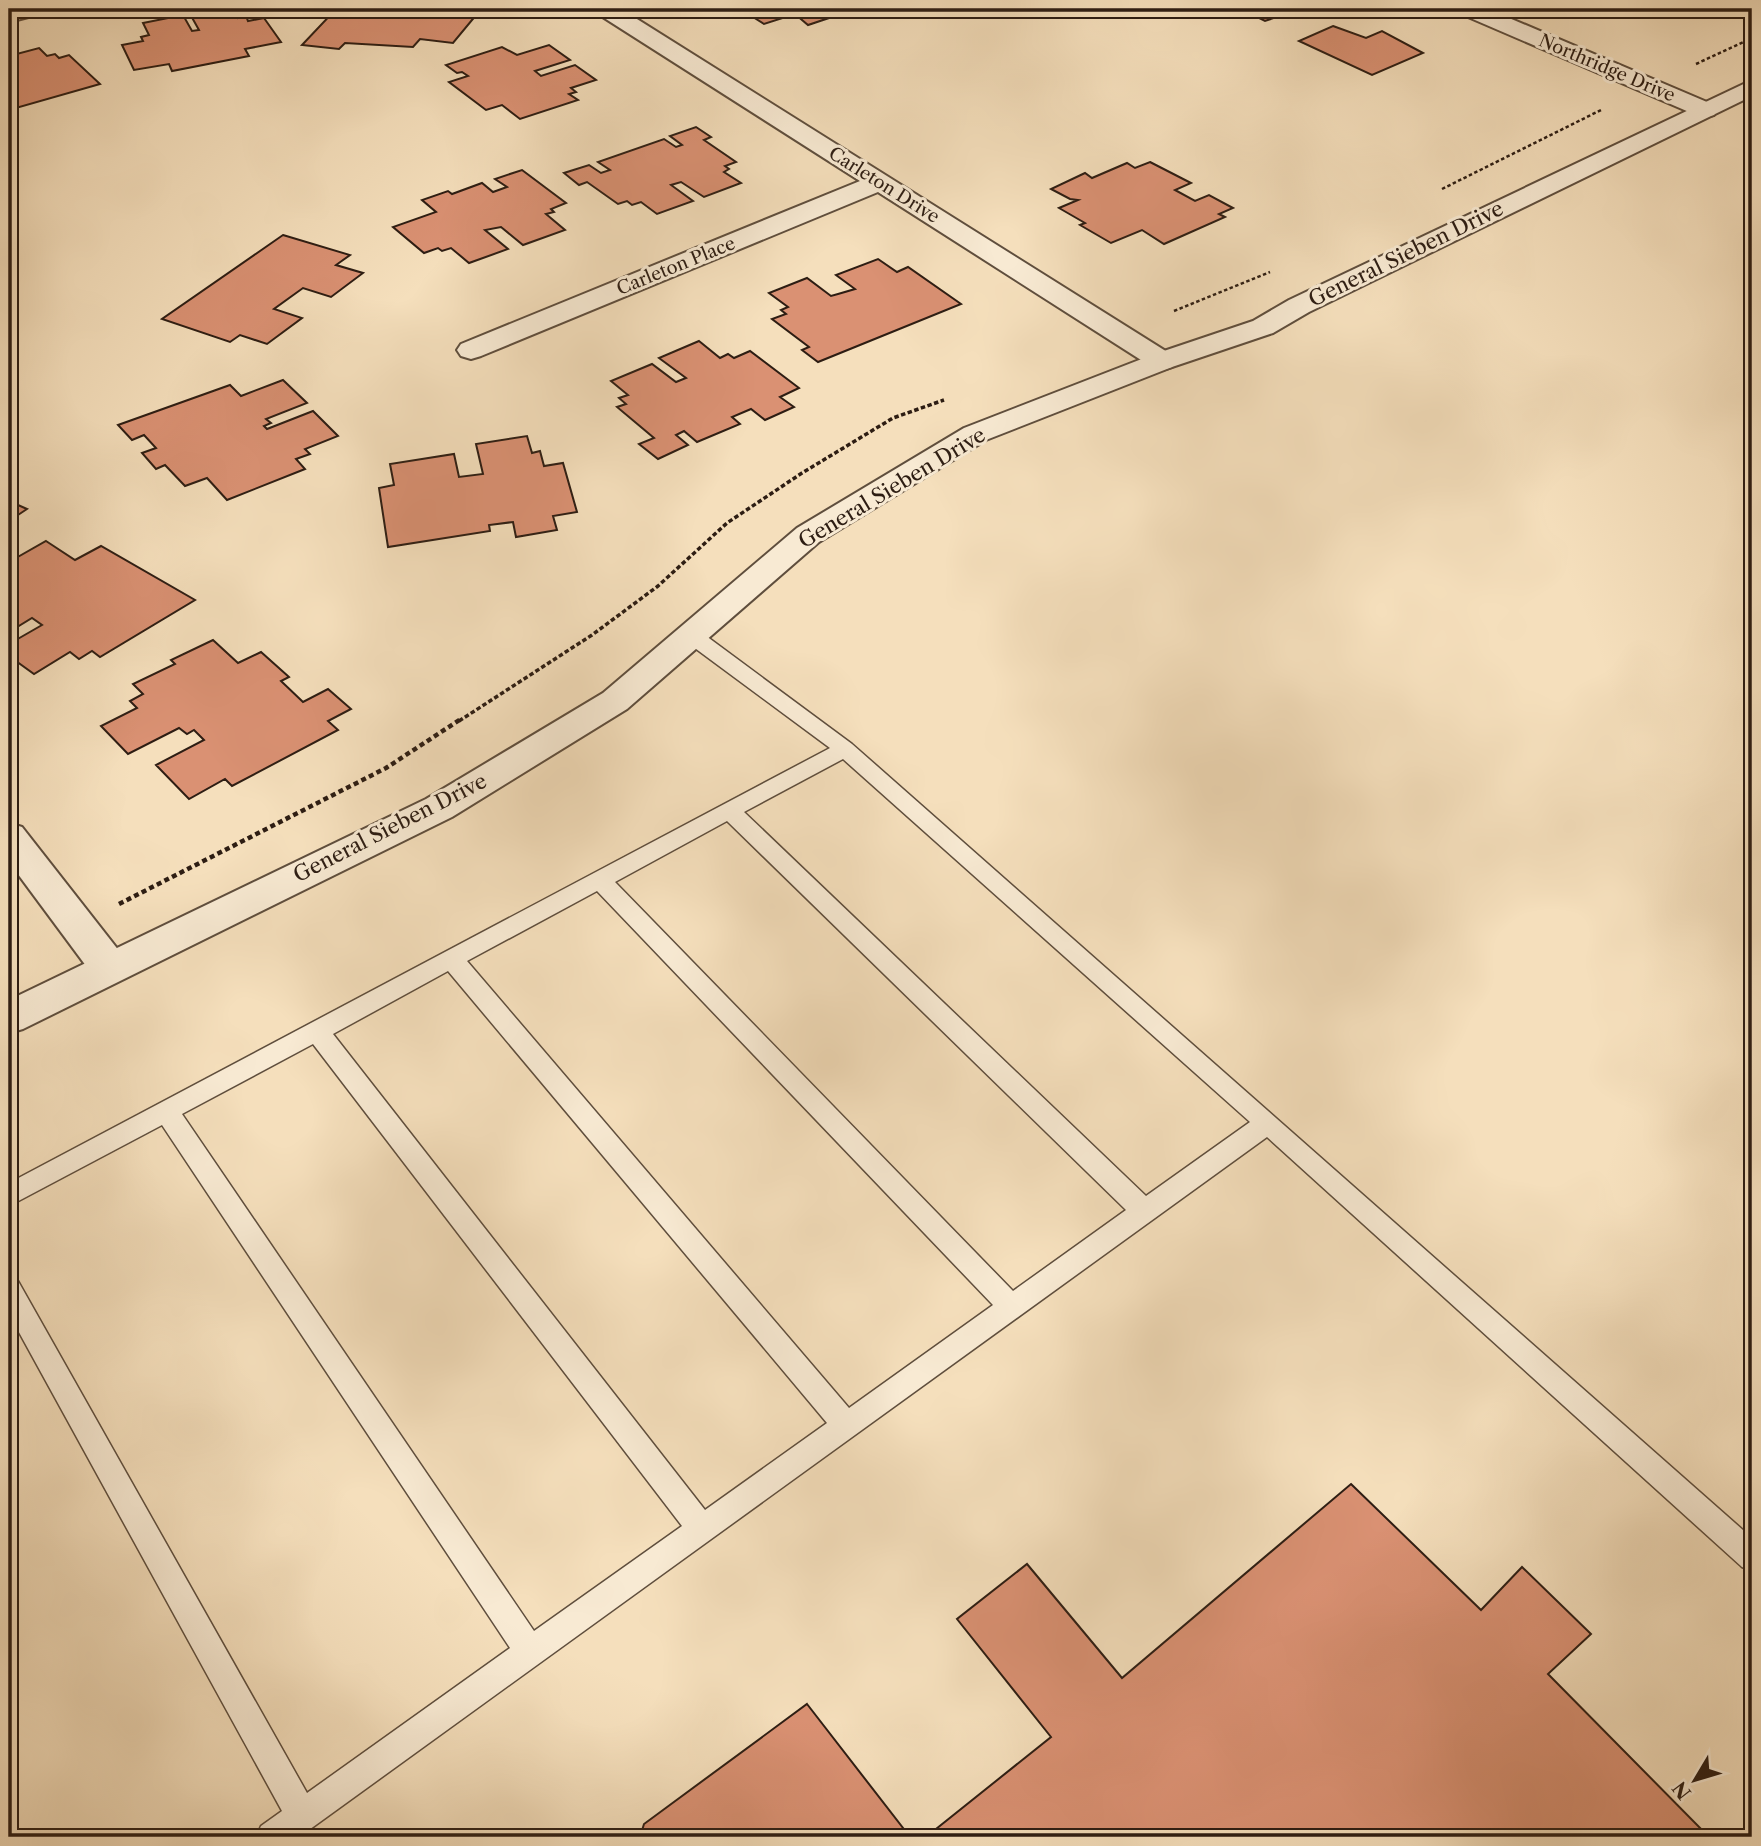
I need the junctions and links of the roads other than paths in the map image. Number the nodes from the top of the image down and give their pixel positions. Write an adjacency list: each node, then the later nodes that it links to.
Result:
1 (32, 9): 4 (street)
2 (606, 9): 7 (street, Carleton Drive)
3 (1469, 9): 6 (street, Northridge Drive)
4 (9, 15)
5 (1752, 87): 6 (street, General Sieben Drive)
6 (1705, 110): 9 (street, General Sieben Drive)
7 (880, 183): 8 (street, Carleton Place); 9 (street, Carleton Drive)
8 (471, 350)
9 (1162, 361): 10 (street, General Sieben Drive)
10 (691, 635): 11 (lane); 16 (street, General Sieben Drive)
11 (845, 749): 12 (lane); 20 (lane)
12 (730, 811): 14 (lane); 22 (lane)
13 (9, 836): 16 (street)
14 (600, 880): 15 (lane); 24 (lane)
15 (451, 960): 18 (lane); 25 (lane)
16 (109, 967): 17 (street, General Sieben Drive)
17 (9, 1018)
18 (317, 1031): 19 (lane); 26 (lane)
19 (166, 1111): 21 (lane); 28 (lane)
20 (1268, 1123): 22 (lane); 27 (lane)
21 (9, 1195)
22 (1144, 1212): 24 (lane)
23 (9, 1289): 29 (lane)
24 (1012, 1307): 25 (lane)
25 (846, 1425): 26 (lane)
26 (702, 1529): 28 (lane)
27 (1752, 1557)
28 (530, 1652): 29 (lane)
29 (302, 1816): 30 (lane)
30 (272, 1837)

